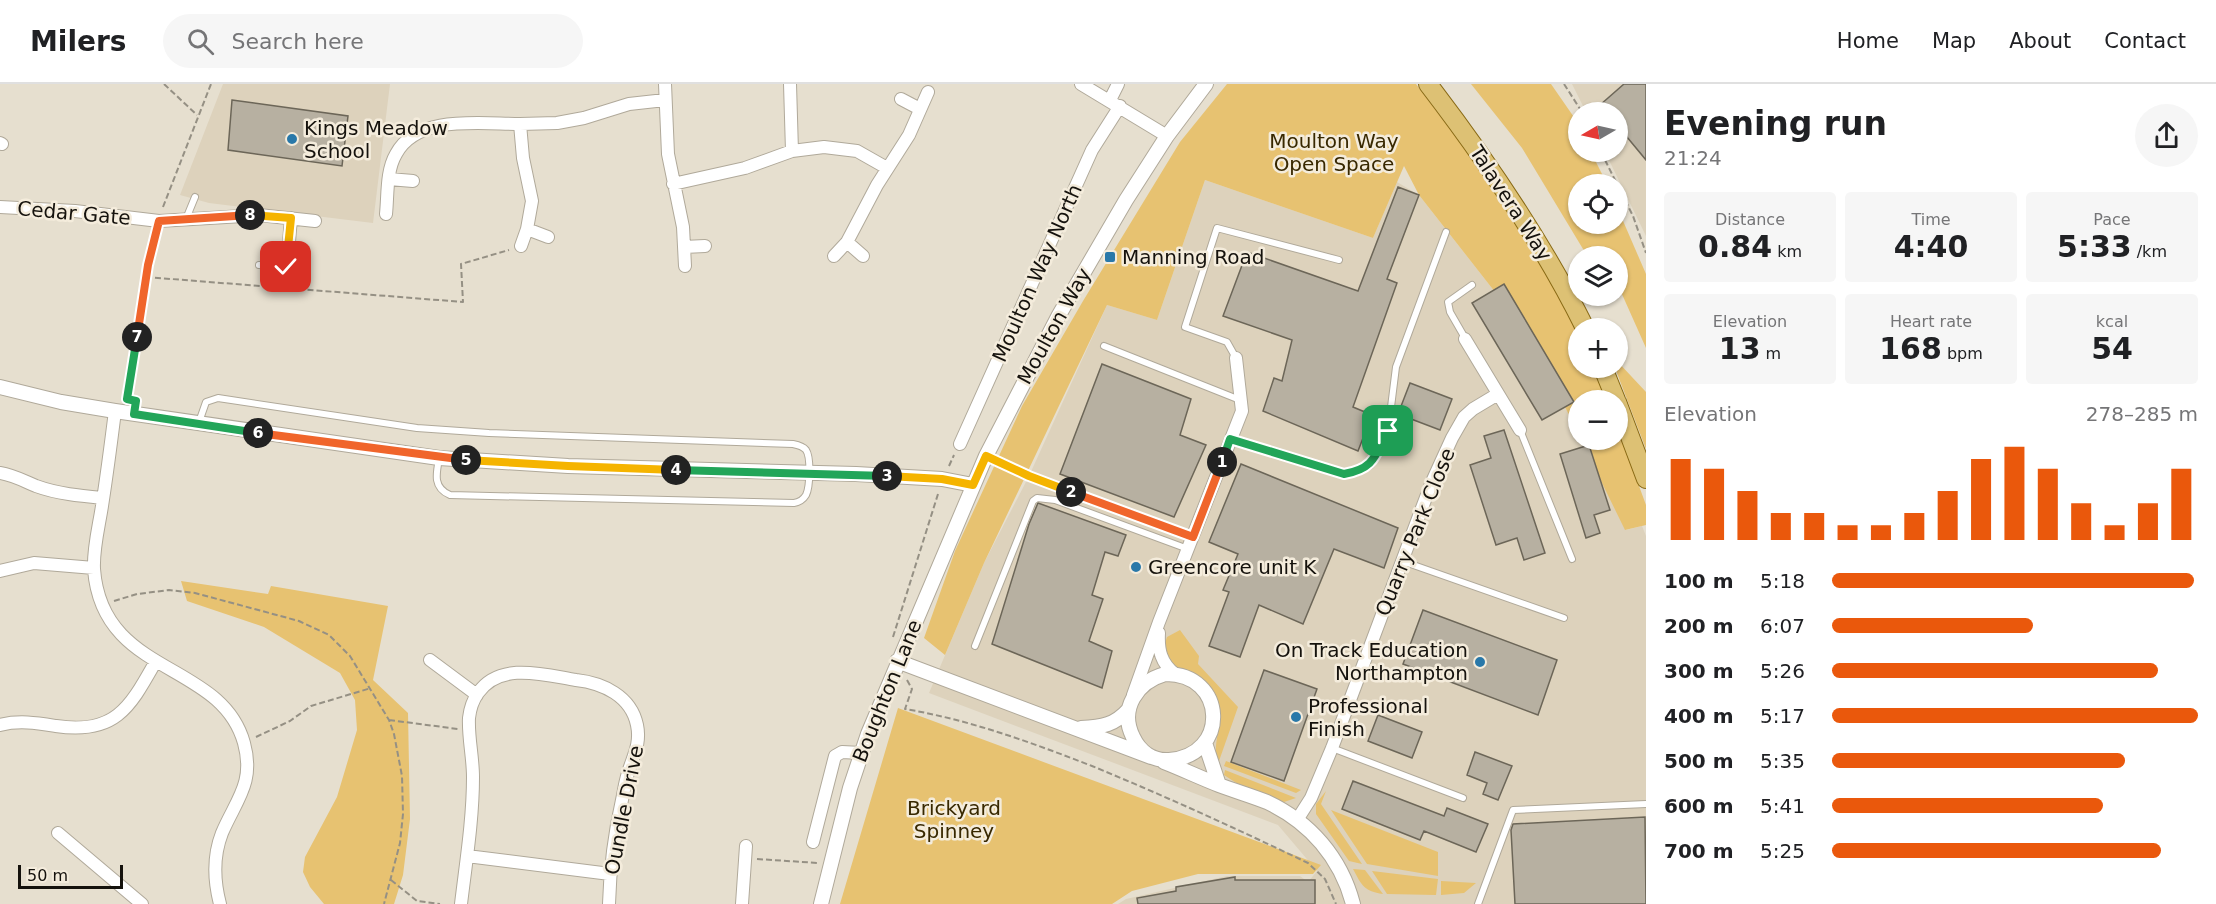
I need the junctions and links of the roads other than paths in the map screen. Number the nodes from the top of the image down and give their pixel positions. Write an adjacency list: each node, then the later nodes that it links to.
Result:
1 (665, 84): 9 (street)
2 (790, 84): 14 (street)
3 (1081, 84): 10 (street)
4 (1118, 84): 10 (street, Moulton Way North)
5 (1206, 84): 13 (street, Moulton Way)
6 (1428, 84): 41 (main road, Talavera Way)
7 (928, 92): 11 (street)
8 (901, 99): 11 (street)
9 (665, 100): 12 (street); 18 (street)
10 (1115, 103): 13 (street); 53 (street, Moulton Way North)
11 (920, 109): 15 (street)
12 (520, 124): 16 (street); 25 (street)
13 (1167, 136): 58 (street, Moulton Way)
14 (792, 151): 15 (street); 18 (street)
15 (887, 168): 29 (street)
16 (389, 179): 17 (street); 21 (street)
17 (413, 181)
18 (673, 184): 32 (street)
19 (195, 197): 23 (lane)
20 (0, 207): 23 (street, Cedar Gate)
21 (386, 214)
22 (291, 218): 23 (street, Cedar Gate); 24 (street, Cedar Gate); 28 (street)
23 (185, 219)
24 (315, 221)
25 (527, 229): 27 (street); 30 (street)
26 (1446, 232): 52 (lane)
27 (548, 237)
28 (289, 242): 38 (lane)
29 (847, 242): 33 (street); 34 (street)
30 (521, 246)
31 (705, 246): 32 (street)
32 (684, 247): 37 (street)
33 (834, 256)
34 (863, 256)
35 (1339, 260): 44 (lane)
36 (259, 265): 38 (lane)
37 (685, 266)
38 (286, 267): 39 (lane)
39 (307, 269)
40 (1472, 285): 42 (lane)
41 (1580, 318)
42 (1465, 339): 46 (street)
43 (1104, 346): 47 (lane)
44 (1236, 358): 47 (street)
45 (0, 387): 48 (street)
46 (1498, 394): 50 (street); 62 (street, Quarry Park Close)
47 (1240, 400): 52 (street)
48 (115, 411): 49 (street); 59 (street)
49 (199, 423): 54 (street); 56 (lane)
50 (1520, 430): 61 (lane)
51 (1628, 430): 57 (main road)
52 (1230, 439): 60 (street)
53 (960, 444)
54 (439, 458): 56 (street); 56 (lane)
55 (0, 473): 59 (street)
56 (809, 473): 58 (street)
57 (1646, 478)
58 (973, 485): 70 (street, Boughton Lane)
59 (103, 498): 63 (street)
60 (1189, 550): 66 (street); 67 (lane)
61 (1572, 559)
62 (1402, 561): 65 (lane); 77 (street, Quarry Park Close)
63 (94, 568): 64 (street); 69 (street)
64 (0, 571)
65 (1564, 618)
66 (1159, 622): 71 (street); 73 (street)
67 (975, 646)
68 (430, 660): 72 (street)
69 (156, 661): 74 (street); 90 (street)
70 (897, 662): 75 (street); 78 (street, Boughton Lane)
71 (1175, 674): 73 (street); 76 (street)
72 (477, 695): 87 (street); 88 (street, Oundle Drive)
73 (1131, 703): 75 (street); 79 (street)
74 (0, 725)
75 (1076, 728): 79 (street)
76 (1205, 743): 79 (street); 80 (street)
77 (1332, 747): 81 (lane); 83 (street, Quarry Park Close)
78 (861, 753): 85 (street); 94 (street, Boughton Lane)
79 (1156, 759): 80 (street)
80 (1219, 785): 83 (street)
81 (1463, 798)
82 (1646, 804): 96 (lane)
83 (1297, 819): 95 (street)
84 (58, 833): 89 (street)
85 (813, 842)
86 (746, 852): 93 (street)
87 (467, 856): 88 (street); 91 (street)
88 (610, 874): 92 (street, Oundle Drive)
89 (142, 904)
90 (220, 904)
91 (461, 904)
92 (609, 904)
93 (742, 904)
94 (821, 904)
95 (1353, 904)
96 (1478, 904)

